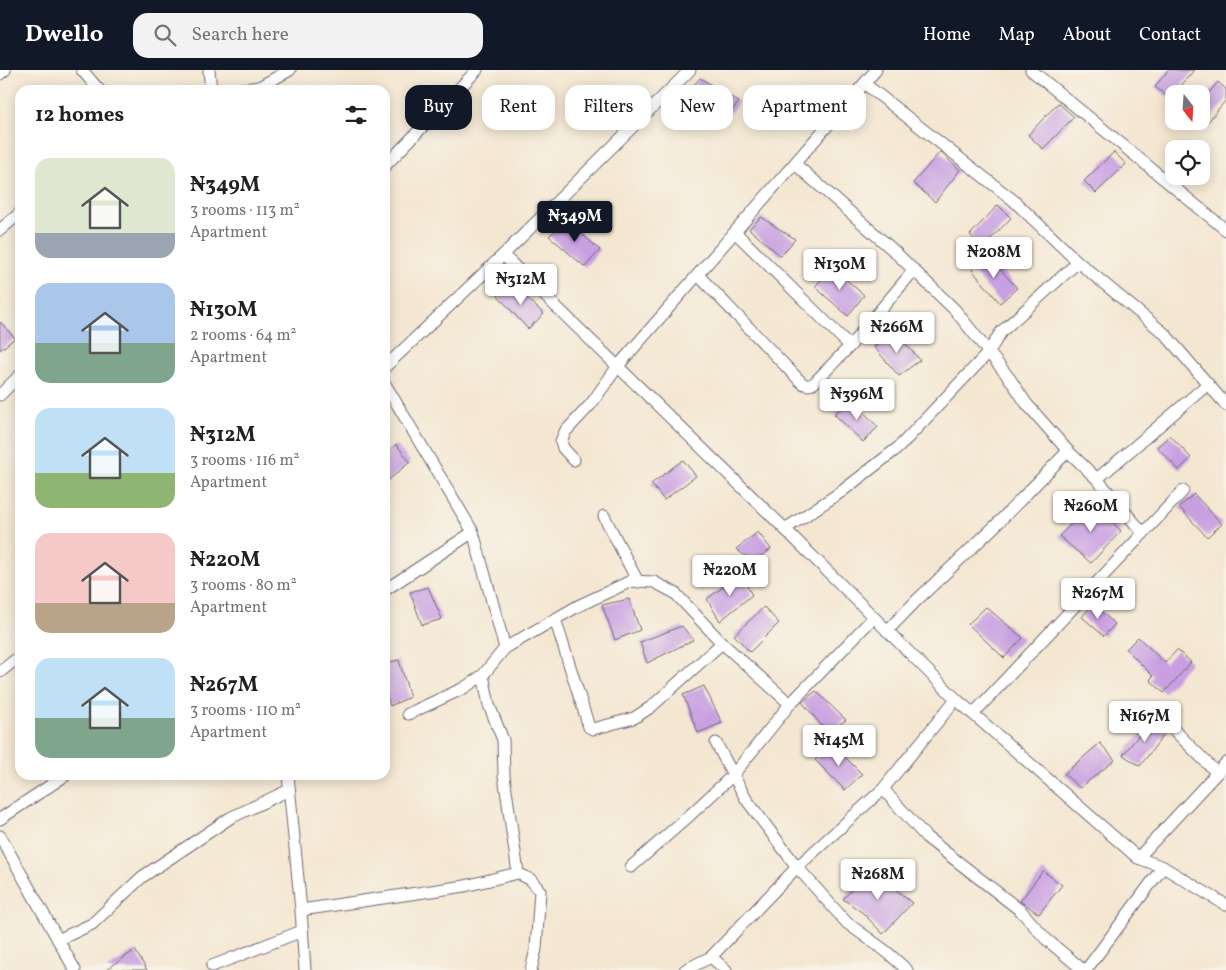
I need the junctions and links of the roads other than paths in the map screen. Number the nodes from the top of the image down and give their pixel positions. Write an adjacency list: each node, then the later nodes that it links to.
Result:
1 (5, 70): 9 (street)
2 (82, 70): 11 (street)
3 (209, 70): 12 (street)
4 (290, 70): 13 (street)
5 (477, 70): 14 (street)
6 (690, 70): 20 (street)
7 (876, 70): 10 (street)
8 (1031, 70): 18 (street)
9 (0, 74)
10 (865, 84): 15 (street); 21 (street)
11 (95, 85)
12 (210, 85)
13 (263, 85)
14 (390, 161)
15 (795, 164): 19 (street); 22 (street)
16 (15, 218): 17 (street)
17 (0, 230)
18 (1226, 230)
19 (735, 232): 23 (street); 24 (street)
20 (503, 255): 26 (street); 27 (street)
21 (1078, 262): 25 (street); 29 (street)
22 (914, 270): 24 (street); 25 (street)
23 (698, 275): 24 (street); 27 (street)
24 (850, 346)
25 (988, 353): 33 (street); 38 (street)
26 (390, 362)
27 (618, 366): 34 (street); 38 (street)
28 (15, 380): 31 (street)
29 (1208, 384): 32 (street); 35 (street)
30 (390, 392): 39 (street)
31 (0, 395)
32 (1226, 405)
33 (1068, 451): 35 (street); 45 (street)
34 (574, 460)
35 (1097, 479): 40 (street)
36 (1183, 491): 40 (street)
37 (604, 516): 41 (street)
38 (785, 529): 43 (street)
39 (473, 532): 42 (street); 47 (street)
40 (1143, 533): 55 (street)
41 (638, 582): 44 (street); 46 (street)
42 (390, 587)
43 (873, 618): 45 (street); 52 (street)
44 (555, 619): 46 (street); 47 (street)
45 (887, 631): 51 (street)
46 (722, 643): 52 (street)
47 (505, 648): 50 (street)
48 (15, 660): 49 (street)
49 (0, 672)
50 (483, 674): 54 (street); 70 (street)
51 (956, 699): 55 (street); 62 (street)
52 (790, 704): 59 (street)
53 (1156, 712): 58 (street)
54 (408, 714)
55 (973, 714): 66 (street)
56 (716, 743): 59 (street)
57 (1226, 763): 58 (street)
58 (1217, 773): 66 (street)
59 (733, 775): 67 (street); 68 (street)
60 (59, 780): 64 (street)
61 (288, 780): 63 (street)
62 (883, 789): 68 (street); 83 (street)
63 (289, 790): 72 (street); 74 (street)
64 (0, 820)
65 (0, 836): 74 (street)
66 (1138, 858): 69 (street)
67 (631, 867)
68 (797, 867): 75 (street); 82 (street)
69 (1163, 867): 71 (street); 83 (street)
70 (518, 873): 72 (street); 79 (street)
71 (1226, 905)
72 (301, 910): 73 (street)
73 (302, 931): 76 (street); 78 (street)
74 (58, 940): 77 (street)
75 (710, 957): 80 (street); 81 (street)
76 (212, 966)
77 (75, 970)
78 (305, 970)
79 (531, 970)
80 (685, 970)
81 (726, 970)
82 (907, 970)
83 (1084, 970)

